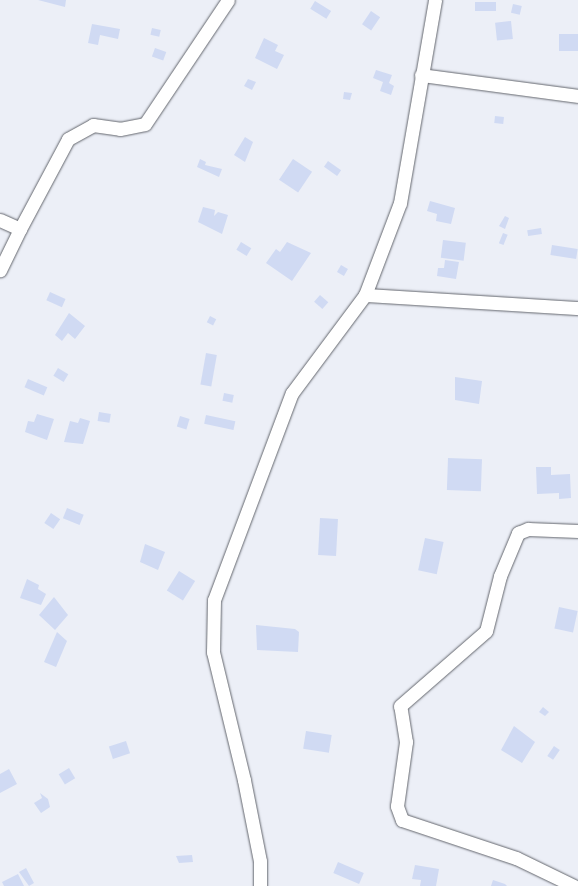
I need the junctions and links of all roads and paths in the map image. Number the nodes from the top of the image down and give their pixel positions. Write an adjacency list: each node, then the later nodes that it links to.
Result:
1 (228, 0): 6 (street)
2 (435, 0): 3 (street)
3 (421, 75): 4 (street); 8 (street)
4 (578, 96)
5 (0, 220): 6 (street)
6 (20, 229): 7 (street)
7 (0, 270)
8 (365, 296): 9 (street); 11 (street)
9 (578, 308)
10 (578, 531): 12 (street)
11 (260, 886)
12 (574, 886)

